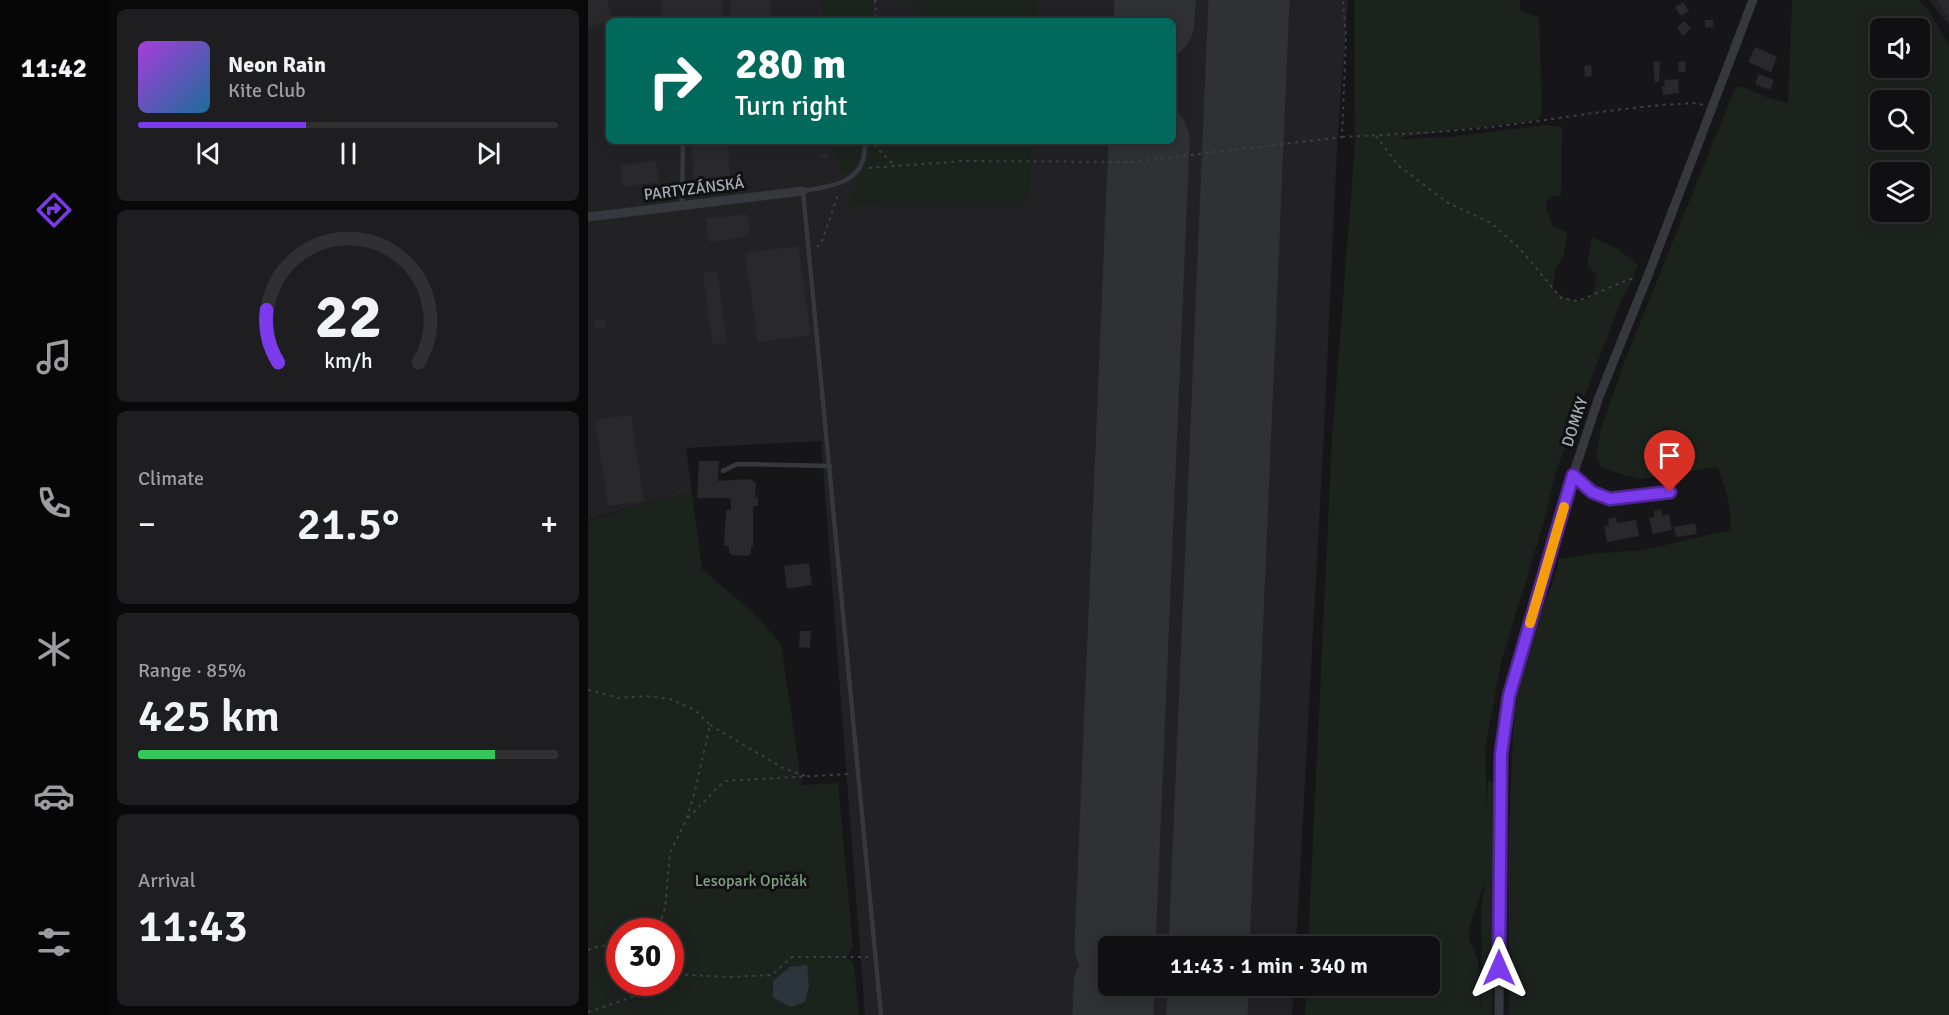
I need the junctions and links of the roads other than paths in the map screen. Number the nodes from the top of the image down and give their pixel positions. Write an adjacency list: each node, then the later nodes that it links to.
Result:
1 (1753, 0): 9 (street, DOMKY)
2 (683, 144): 5 (lane)
3 (866, 144): 4 (lane)
4 (803, 191): 5 (street, PARTYZÁNSKÁ); 7 (lane)
5 (682, 205): 6 (street, PARTYZÁNSKÁ)
6 (588, 218)
7 (830, 465): 8 (lane); 11 (lane)
8 (723, 471)
9 (1573, 475): 10 (lane); 12 (street, DOMKY)
10 (1670, 492)
11 (881, 1015)
12 (1499, 1015)

